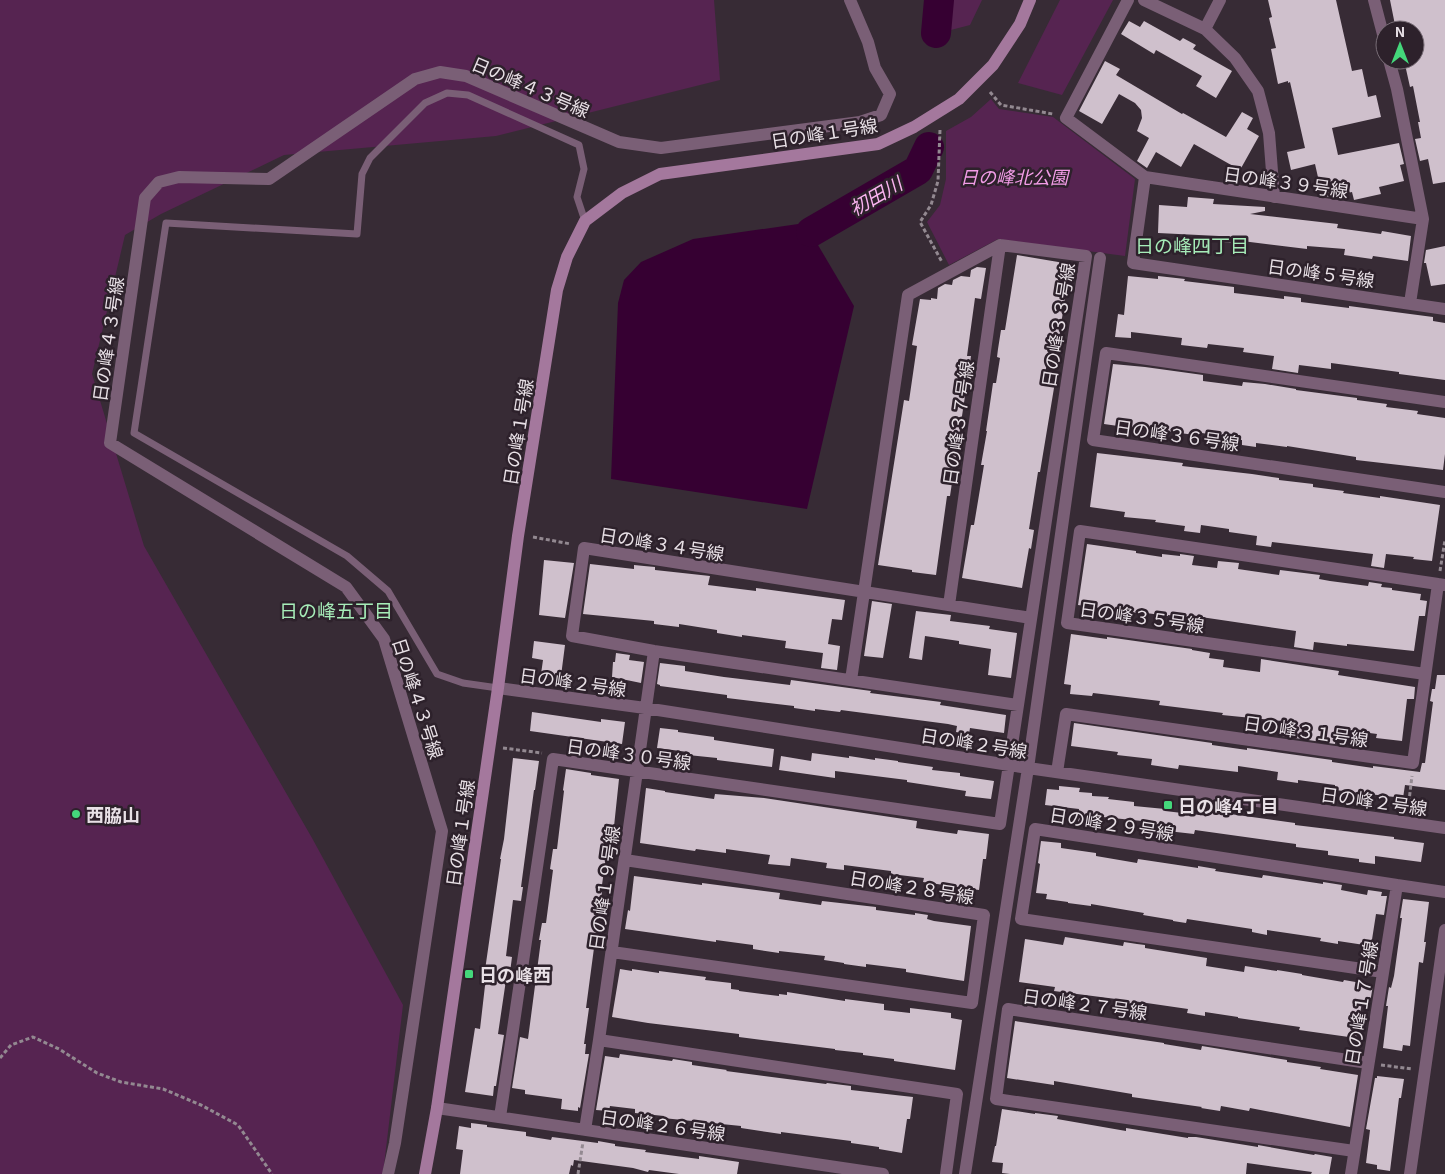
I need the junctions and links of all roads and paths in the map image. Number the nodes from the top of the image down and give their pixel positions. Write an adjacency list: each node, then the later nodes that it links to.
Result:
1 (850, 0): 61 (street, 日の峰４３号線)
2 (1030, 0): 16 (street, 日の峰１号線)
3 (1128, 0): 11 (street)
4 (1144, 0): 8 (street)
5 (1220, 0): 8 (street)
6 (1374, 0): 7 (street)
7 (1379, 20)
8 (1204, 29): 14 (street)
9 (1392, 70): 15 (street)
10 (990, 92): 11 (path)
11 (1066, 118): 13 (street)
12 (940, 130): 19 (path)
13 (1145, 177): 14 (street, 日の峰３９号線); 20 (street, 日の峰５号線)
14 (1274, 197): 15 (street, 日の峰３９号線)
15 (1422, 219): 20 (street)
16 (585, 221): 34 (street, 日の峰１号線); 34 (lane)
17 (1000, 246): 19 (street); 29 (street, 日の峰３７号線); 30 (street, 日の峰３３号線)
18 (1100, 258): 41 (street)
19 (948, 274): 28 (street)
20 (1410, 303): 21 (street, 日の峰５号線)
21 (1445, 309)
22 (1445, 402): 23 (street, 日の峰３６号線)
23 (1445, 492)
24 (532, 538): 26 (path)
25 (1445, 540): 27 (path)
26 (584, 548): 28 (street, 日の峰３４号線); 31 (street, 日の峰３４号線)
27 (1442, 585): 32 (street); 32 (street, 日の峰３５号線)
28 (864, 592): 29 (street, 日の峰３４号線); 33 (street)
29 (949, 605): 30 (street, 日の峰３４号線)
30 (1031, 618): 35 (street, 日の峰３３号線)
31 (654, 651): 33 (street, 日の峰３４号線); 36 (street, 日の峰１９号線)
32 (1425, 674): 39 (street)
33 (850, 680): 35 (street, 日の峰３４号線)
34 (498, 688): 36 (street, 日の峰２号線); 56 (street, 日の峰１号線)
35 (1018, 705): 40 (street, 日の峰３３号線)
36 (645, 708): 40 (street, 日の峰２号線); 42 (street, 日の峰１９号線)
37 (500, 747): 38 (path)
38 (554, 759): 42 (street, 日の峰３０号線); 57 (street, 日の峰３０号線)
39 (1413, 763): 43 (street, 日の峰３１号線); 44 (path)
40 (1009, 765): 41 (street, 日の峰２号線); 42 (street, 日の峰３０号線)
41 (1028, 768): 43 (street, 日の峰２号線); 66 (street)
42 (637, 772): 46 (street, 日の峰１９号線)
43 (1057, 772): 44 (street, 日の峰２号線)
44 (1406, 822): 45 (street, 日の峰２号線)
45 (1445, 828)
46 (624, 860): 50 (street, 日の峰１９号線); 50 (street, 日の峰２８号線)
47 (1397, 885): 48 (street); 51 (street, 日の峰１７号線); 51 (street, 日の峰２９号線)
48 (1445, 892)
49 (1445, 930): 55 (street)
50 (612, 952): 52 (street, 日の峰１９号線)
51 (1383, 972): 54 (street, 日の峰１７号線)
52 (599, 1040): 58 (street, 日の峰１９号線); 65 (street)
53 (0, 1058): 60 (path)
54 (1368, 1063): 55 (path); 59 (street, 日の峰１７号線); 59 (street, 日の峰２７号線)
55 (1425, 1071): 68 (street)
56 (437, 1108): 57 (street, 日の峰２６号線); 62 (street, 日の峰１号線)
57 (500, 1117): 58 (street, 日の峰２６号線)
58 (585, 1130): 63 (path); 64 (street, 日の峰２６号線)
59 (1354, 1152): 67 (street, 日の峰１７号線)
60 (272, 1174)
61 (388, 1174)
62 (425, 1174)
63 (578, 1174)
64 (883, 1174)
65 (946, 1174)
66 (965, 1174)
67 (1351, 1174)
68 (1410, 1174)

